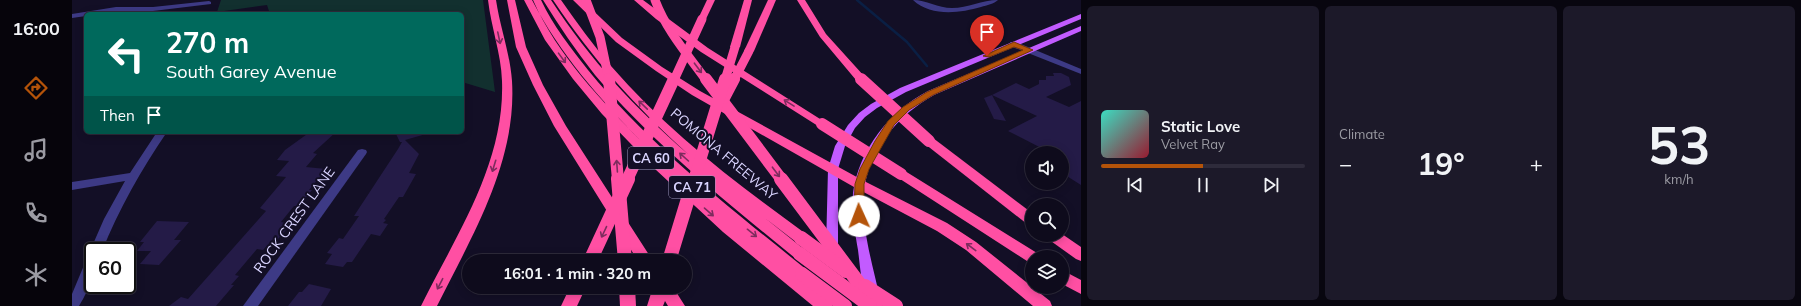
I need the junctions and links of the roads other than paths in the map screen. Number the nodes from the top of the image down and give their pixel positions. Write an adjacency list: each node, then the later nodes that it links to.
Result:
1 (492, 0): 53 (highway, one-way to 53)
2 (511, 0): 39 (highway)
3 (528, 0): 44 (highway, CA 60, one-way to 44)
4 (537, 0): 44 (highway, one-way to 44)
5 (547, 0): 60 (highway, one-way to 5, bridge)
6 (557, 0): 62 (highway, POMONA FREEWAY / CA 60, one-way to 6, bridge)
7 (577, 0): 29 (highway)
8 (586, 0): 38 (highway, one-way to 8, bridge)
9 (638, 0): 36 (highway, one-way to 9, bridge)
10 (655, 0): 61 (highway, one-way to 61, bridge)
11 (711, 0): 37 (highway, one-way to 37, bridge)
12 (748, 0): 26 (highway, CA 71, bridge)
13 (772, 0): 26 (highway, bridge)
14 (801, 0): 33 (highway, bridge)
15 (916, 0): 16 (street)
16 (994, 0)
17 (209, 4): 18 (street)
18 (97, 12)
19 (84, 14): 20 (street)
20 (72, 16)
21 (1081, 16): 23 (main road)
22 (1081, 28): 24 (main road)
23 (1014, 44): 24 (street); 29 (main road)
24 (1029, 50): 25 (street); 31 (main road)
25 (1081, 72)
26 (715, 112): 40 (highway, CA 71, bridge)
27 (161, 134): 30 (street)
28 (362, 152): 52 (street, ROCK CREST LANE)
29 (833, 169): 31 (highway); 58 (main road)
30 (132, 176): 32 (street); 34 (street)
31 (859, 184): 61 (main road); 63 (highway, one-way to 31)
32 (72, 186)
33 (1025, 215)
34 (99, 242)
35 (1063, 242): 41 (highway)
36 (1025, 253)
37 (593, 254)
38 (624, 254)
39 (642, 254)
40 (671, 254)
41 (1081, 255)
42 (1069, 280): 45 (highway)
43 (84, 281): 50 (street)
44 (803, 282): 57 (highway, CA 60); 59 (highway, bridge)
45 (1081, 288)
46 (575, 294): 51 (highway)
47 (627, 294): 54 (highway)
48 (659, 294): 55 (highway)
49 (668, 294): 56 (highway)
50 (72, 305)
51 (570, 305)
52 (250, 306)
53 (428, 306)
54 (628, 306)
55 (655, 306)
56 (677, 306)
57 (825, 306)
58 (835, 306)
59 (845, 306)
60 (870, 306)
61 (875, 306)
62 (896, 306)
63 (1044, 306)

